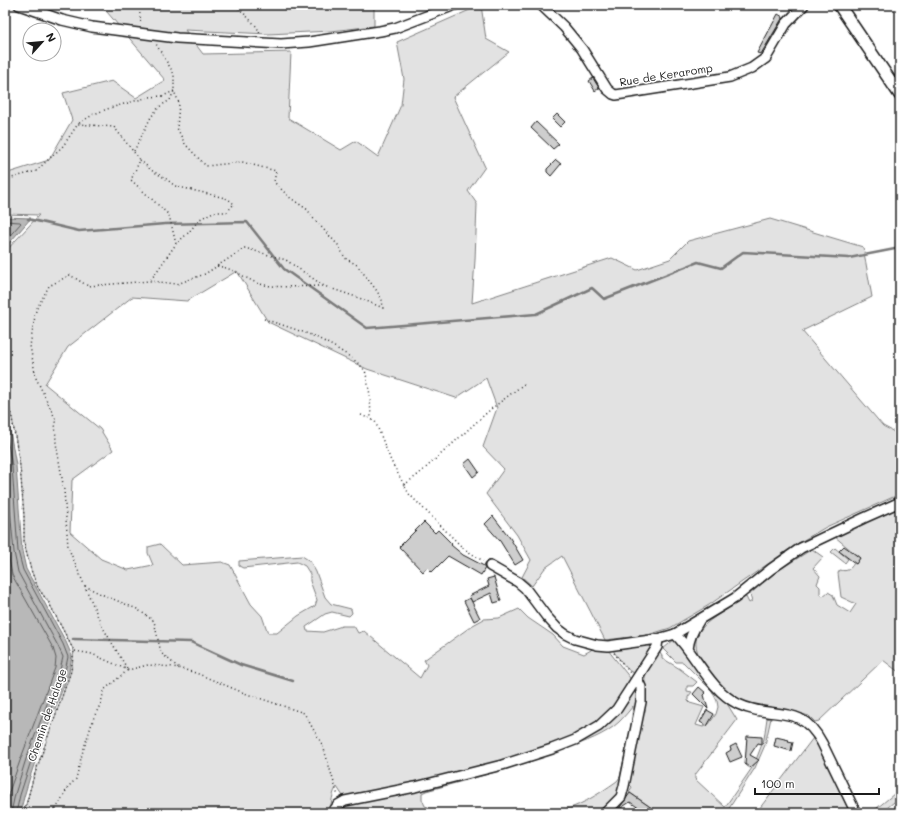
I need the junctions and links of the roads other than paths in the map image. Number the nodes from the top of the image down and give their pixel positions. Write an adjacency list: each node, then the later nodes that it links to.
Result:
1 (19, 5): 2 (street)
2 (455, 5)
3 (541, 5): 4 (street, Rue de Keraromp)
4 (804, 5)
5 (839, 5): 6 (street)
6 (900, 95)
7 (900, 502): 9 (street)
8 (490, 566): 11 (street)
9 (700, 619): 10 (street); 12 (street)
10 (676, 634): 11 (street); 12 (street)
11 (658, 639): 13 (street)
12 (688, 649): 16 (street)
13 (637, 679): 14 (street); 15 (street)
14 (332, 813)
15 (605, 813)
16 (856, 813)

